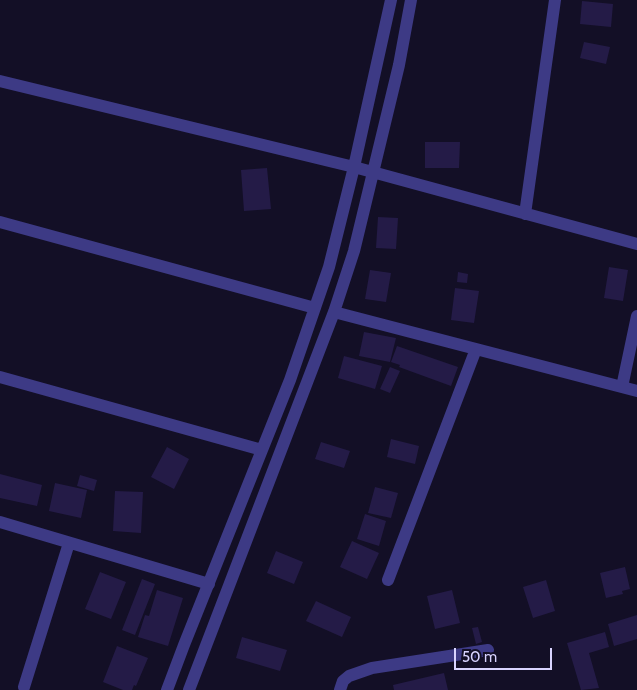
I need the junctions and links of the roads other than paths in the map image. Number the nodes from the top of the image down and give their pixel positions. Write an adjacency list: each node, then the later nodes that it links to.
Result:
1 (391, 0): 4 (street)
2 (411, 0): 5 (street)
3 (555, 0): 9 (street)
4 (387, 24): 5 (street); 7 (street)
5 (406, 30): 8 (street)
6 (0, 81): 7 (street)
7 (354, 167): 8 (street); 12 (street)
8 (373, 172): 9 (street); 13 (street)
9 (525, 214): 11 (street)
10 (0, 222): 12 (street)
11 (637, 244)
12 (315, 308): 17 (street)
13 (334, 312): 15 (street); 18 (street)
14 (637, 316): 19 (street)
15 (476, 348): 19 (street); 24 (street)
16 (0, 377): 21 (street)
17 (290, 380): 18 (street); 21 (street)
18 (306, 386): 27 (street)
19 (622, 387): 20 (street)
20 (637, 391)
21 (262, 450): 25 (street)
22 (0, 522): 23 (street)
23 (69, 543): 25 (street); 29 (street)
24 (388, 580)
25 (209, 584): 26 (street)
26 (197, 613): 27 (street); 30 (street)
27 (215, 621): 31 (street)
28 (488, 650): 32 (street)
29 (24, 687)
30 (168, 690)
31 (188, 690)
32 (340, 690)

